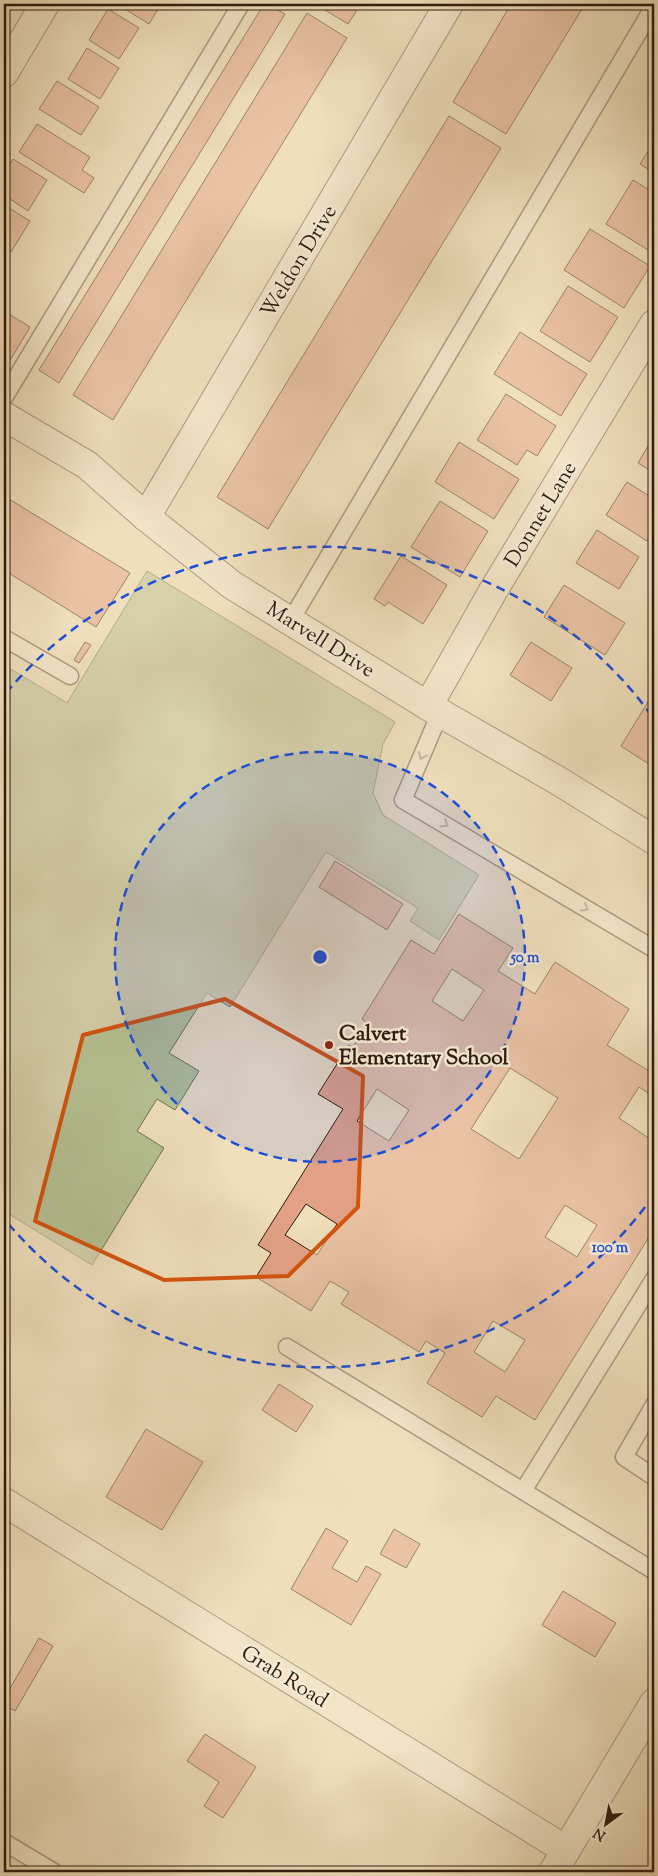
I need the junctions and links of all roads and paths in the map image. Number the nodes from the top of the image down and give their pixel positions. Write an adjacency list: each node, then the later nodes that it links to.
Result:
1 (45, 4): 5 (street)
2 (241, 4): 7 (lane)
3 (449, 4): 9 (street, Weldon Drive)
4 (654, 6): 10 (lane)
5 (4, 73)
6 (654, 324): 13 (street, Donnet Lane)
7 (4, 398)
8 (4, 416): 9 (street, Marvell Drive)
9 (146, 517): 10 (street, Marvell Drive)
10 (291, 620): 13 (street, Marvell Drive)
11 (4, 638): 12 (lane)
12 (70, 676)
13 (434, 709): 14 (street, Marvell Drive); 15 (lane, one-way to 15)
14 (654, 840)
15 (654, 949)
16 (654, 1279): 20 (lane)
17 (287, 1347): 20 (lane)
18 (654, 1405): 19 (lane)
19 (654, 1477)
20 (523, 1491): 22 (lane)
21 (4, 1502): 25 (street, Grab Road)
22 (654, 1571)
23 (654, 1703): 25 (street)
24 (4, 1842): 26 (lane)
25 (559, 1861)
26 (54, 1872)

